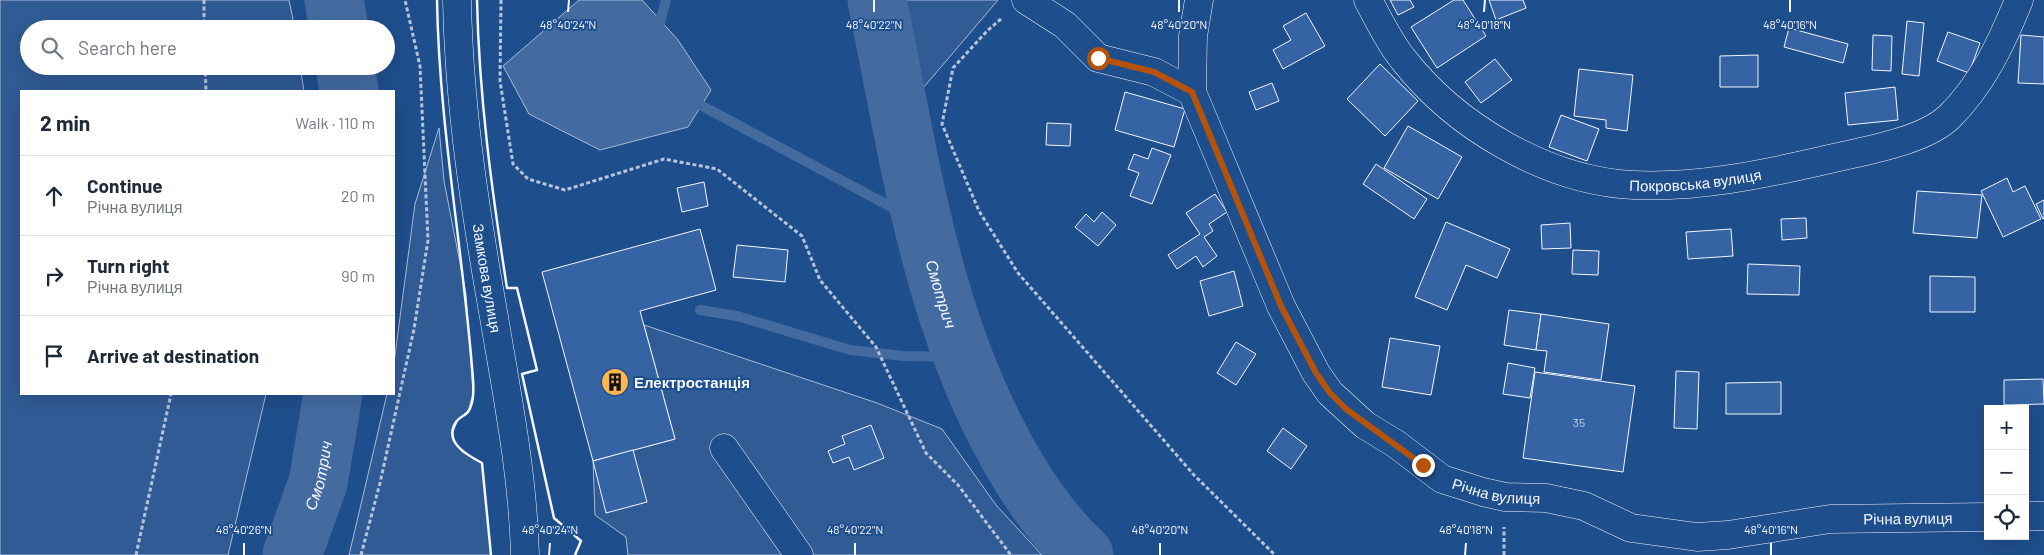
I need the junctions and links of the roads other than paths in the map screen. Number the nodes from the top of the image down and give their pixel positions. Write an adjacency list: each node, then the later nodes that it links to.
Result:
1 (457, 0): 11 (street, Замкова вулиця, bridge)
2 (1026, 0): 6 (street)
3 (1199, 0): 6 (street, Річна вулиця)
4 (1368, 0): 5 (street, Покровська вулиця)
5 (2019, 0)
6 (1192, 92): 10 (street, Річна вулиця)
7 (724, 448): 12 (street)
8 (2029, 516): 9 (street)
9 (2044, 516)
10 (1984, 517)
11 (525, 555)
12 (800, 555)

